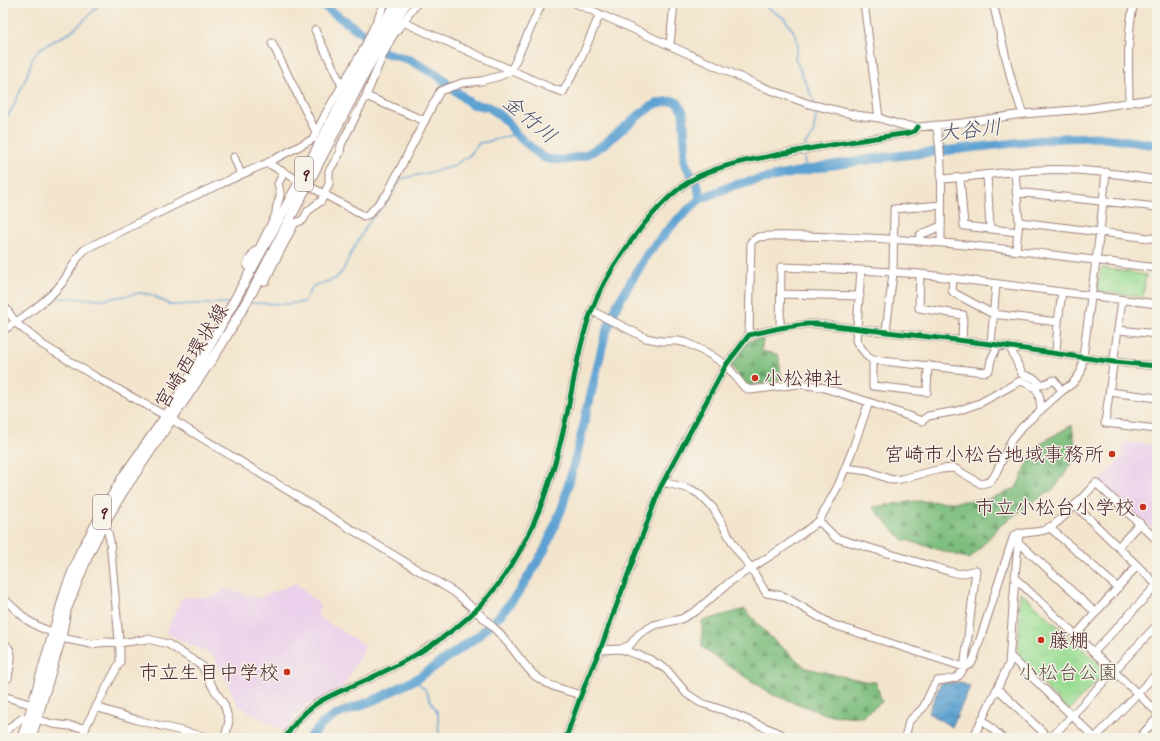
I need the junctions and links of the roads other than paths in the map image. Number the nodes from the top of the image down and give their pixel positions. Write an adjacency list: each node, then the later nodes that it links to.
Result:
1 (385, 3): 14 (street)
2 (397, 3): 14 (main road, 宮崎西環状線 / 9)
3 (406, 3): 14 (main road, 宮崎西環状線 / 9)
4 (417, 3): 12 (street)
5 (542, 3): 18 (street)
6 (575, 3): 11 (street)
7 (674, 3): 16 (street)
8 (864, 3): 24 (street)
9 (994, 3): 23 (street)
10 (1134, 3): 22 (street)
11 (600, 14): 16 (street); 18 (street)
12 (403, 22): 14 (street); 18 (street)
13 (315, 30): 19 (street)
14 (383, 32): 17 (main road, 宮崎西環状線 / 9); 17 (street)
15 (272, 43): 28 (street)
16 (670, 45): 24 (street)
17 (372, 53): 19 (street); 20 (street); 39 (main road, 宮崎西環状線 / 9)
18 (511, 71): 25 (street)
19 (342, 86): 28 (street)
20 (366, 96): 25 (street); 41 (street)
21 (1157, 98): 22 (street)
22 (1129, 103): 23 (street)
23 (1023, 114): 26 (street)
24 (878, 118): 27 (street)
25 (425, 121): 41 (street)
26 (936, 125): 27 (street); 37 (street)
27 (918, 126): 71 (street)
28 (316, 132): 30 (street)
29 (234, 158): 34 (street)
30 (267, 163): 31 (street); 34 (street)
31 (284, 172): 39 (street); 58 (street)
32 (1015, 172): 33 (street); 35 (street); 40 (street)
33 (1106, 172): 38 (street); 42 (street)
34 (241, 174): 73 (street)
35 (987, 175): 36 (street); 47 (street)
36 (960, 178): 37 (street); 47 (street)
37 (941, 179): 43 (street)
38 (1157, 180)
39 (307, 185): 41 (street); 58 (main road, 宮崎西環状線 / 9); 62 (main road, 宮崎西環状線 / 9)
40 (1016, 192): 42 (street); 45 (street)
41 (324, 194): 62 (street)
42 (1103, 201): 44 (street); 48 (street)
43 (941, 205): 46 (street); 51 (street)
44 (1157, 207)
45 (1019, 222): 48 (street); 49 (street)
46 (941, 226): 52 (street); 53 (street)
47 (990, 228): 49 (street)
48 (1100, 231): 50 (street); 55 (street)
49 (1018, 232): 54 (street)
50 (1157, 238)
51 (893, 239): 52 (street); 59 (street); 81 (street)
52 (919, 241): 53 (street)
53 (940, 243): 54 (street)
54 (1016, 250): 55 (street)
55 (1095, 260): 56 (street); 67 (street)
56 (1157, 268)
57 (861, 270): 59 (street); 65 (street); 66 (street)
58 (251, 271): 97 (main road, 宮崎西環状線 / 9)
59 (893, 272): 60 (street); 79 (street)
60 (920, 274): 61 (street); 82 (street)
61 (953, 278): 63 (street); 72 (street)
62 (258, 280): 97 (main road, 宮崎西環状線 / 9)
63 (996, 284): 64 (street); 72 (street)
64 (1062, 292): 67 (street); 74 (street)
65 (781, 294): 66 (street); 75 (street)
66 (860, 296): 76 (street)
67 (1091, 296): 68 (street); 86 (street)
68 (1122, 300): 70 (street); 78 (street)
69 (3, 304): 73 (street)
70 (1157, 304)
71 (593, 312): 89 (street); 116 (street)
72 (993, 314): 74 (street); 83 (street)
73 (16, 322): 77 (street); 97 (street)
74 (1058, 322): 85 (street)
75 (780, 328): 76 (street); 81 (street)
76 (857, 328): 79 (street); 87 (street)
77 (3, 330)
78 (1119, 330): 80 (street); 88 (street)
79 (886, 332): 82 (street)
80 (1157, 334)
81 (749, 335): 89 (street)
82 (962, 341): 83 (street)
83 (994, 344): 84 (street); 90 (street)
84 (1010, 347): 85 (street); 92 (street)
85 (1056, 352): 86 (street)
86 (1084, 357): 88 (street); 92 (street)
87 (873, 360): 90 (street); 90 (street)
88 (1114, 362): 91 (street); 93 (street)
89 (726, 365): 95 (street); 100 (street)
90 (928, 365)
91 (1157, 366)
92 (1062, 391): 96 (street)
93 (1110, 392): 94 (street); 98 (street)
94 (1157, 398)
95 (869, 402): 96 (street); 99 (street)
96 (1041, 409): 99 (street)
97 (169, 418): 104 (main road, 宮崎西環状線 / 9); 116 (street); 119 (main road, 宮崎西環状線 / 9)
98 (1157, 429)
99 (845, 468): 102 (street)
100 (663, 482): 111 (street); 124 (street)
101 (1075, 505): 103 (street); 105 (street); 109 (street)
102 (819, 521): 111 (street); 127 (street)
103 (1140, 523): 107 (street); 109 (street)
104 (103, 525): 119 (main road, 宮崎西環状線 / 9); 122 (street)
105 (1049, 527): 106 (street); 114 (street)
106 (1019, 533): 108 (street); 127 (street)
107 (1157, 540)
108 (1018, 542): 112 (street); 117 (street)
109 (1118, 547): 110 (street)
110 (1137, 566): 113 (street); 114 (street)
111 (751, 568): 123 (street); 127 (street)
112 (1015, 578): 120 (street); 126 (street)
113 (1157, 585): 125 (street)
114 (1118, 588): 117 (street)
115 (3, 598): 119 (street)
116 (477, 612): 133 (street); 149 (street)
117 (1096, 613): 120 (street)
118 (1157, 625): 128 (street)
119 (57, 635): 122 (street); 135 (main road, 宮崎西環状線 / 9); 139 (main road, 宮崎西環状線 / 9)
120 (1075, 636): 125 (street)
121 (3, 642): 130 (street)
122 (119, 643): 136 (street); 148 (street)
123 (621, 649): 124 (street); 151 (street)
124 (600, 650): 133 (street)
125 (1094, 652): 128 (street)
126 (1010, 656): 131 (street); 138 (street)
127 (964, 667): 152 (street)
128 (1115, 671): 132 (street); 138 (street)
129 (1157, 673): 132 (street)
130 (3, 677)
131 (998, 690): 141 (street); 155 (street)
132 (1138, 693): 137 (street); 156 (street)
133 (581, 695): 150 (street)
134 (3, 696): 135 (street)
135 (33, 705): 139 (main road, 宮崎西環状線 / 9)
136 (96, 707): 142 (street); 147 (street)
137 (1157, 712)
138 (1072, 716): 155 (street); 156 (street)
139 (33, 718): 142 (street); 143 (street); 144 (main road, 宮崎西環状線 / 9); 145 (main road, 宮崎西環状線 / 9)
140 (1157, 718): 157 (street)
141 (982, 719): 153 (street); 154 (street)
142 (85, 728): 146 (street)
143 (3, 733)
144 (22, 738)
145 (31, 738)
146 (82, 738)
147 (210, 738)
148 (225, 738)
149 (284, 738)
150 (566, 738)
151 (784, 738)
152 (905, 738)
153 (973, 738)
154 (1002, 738)
155 (1050, 738)
156 (1095, 738)
157 (1139, 738)

